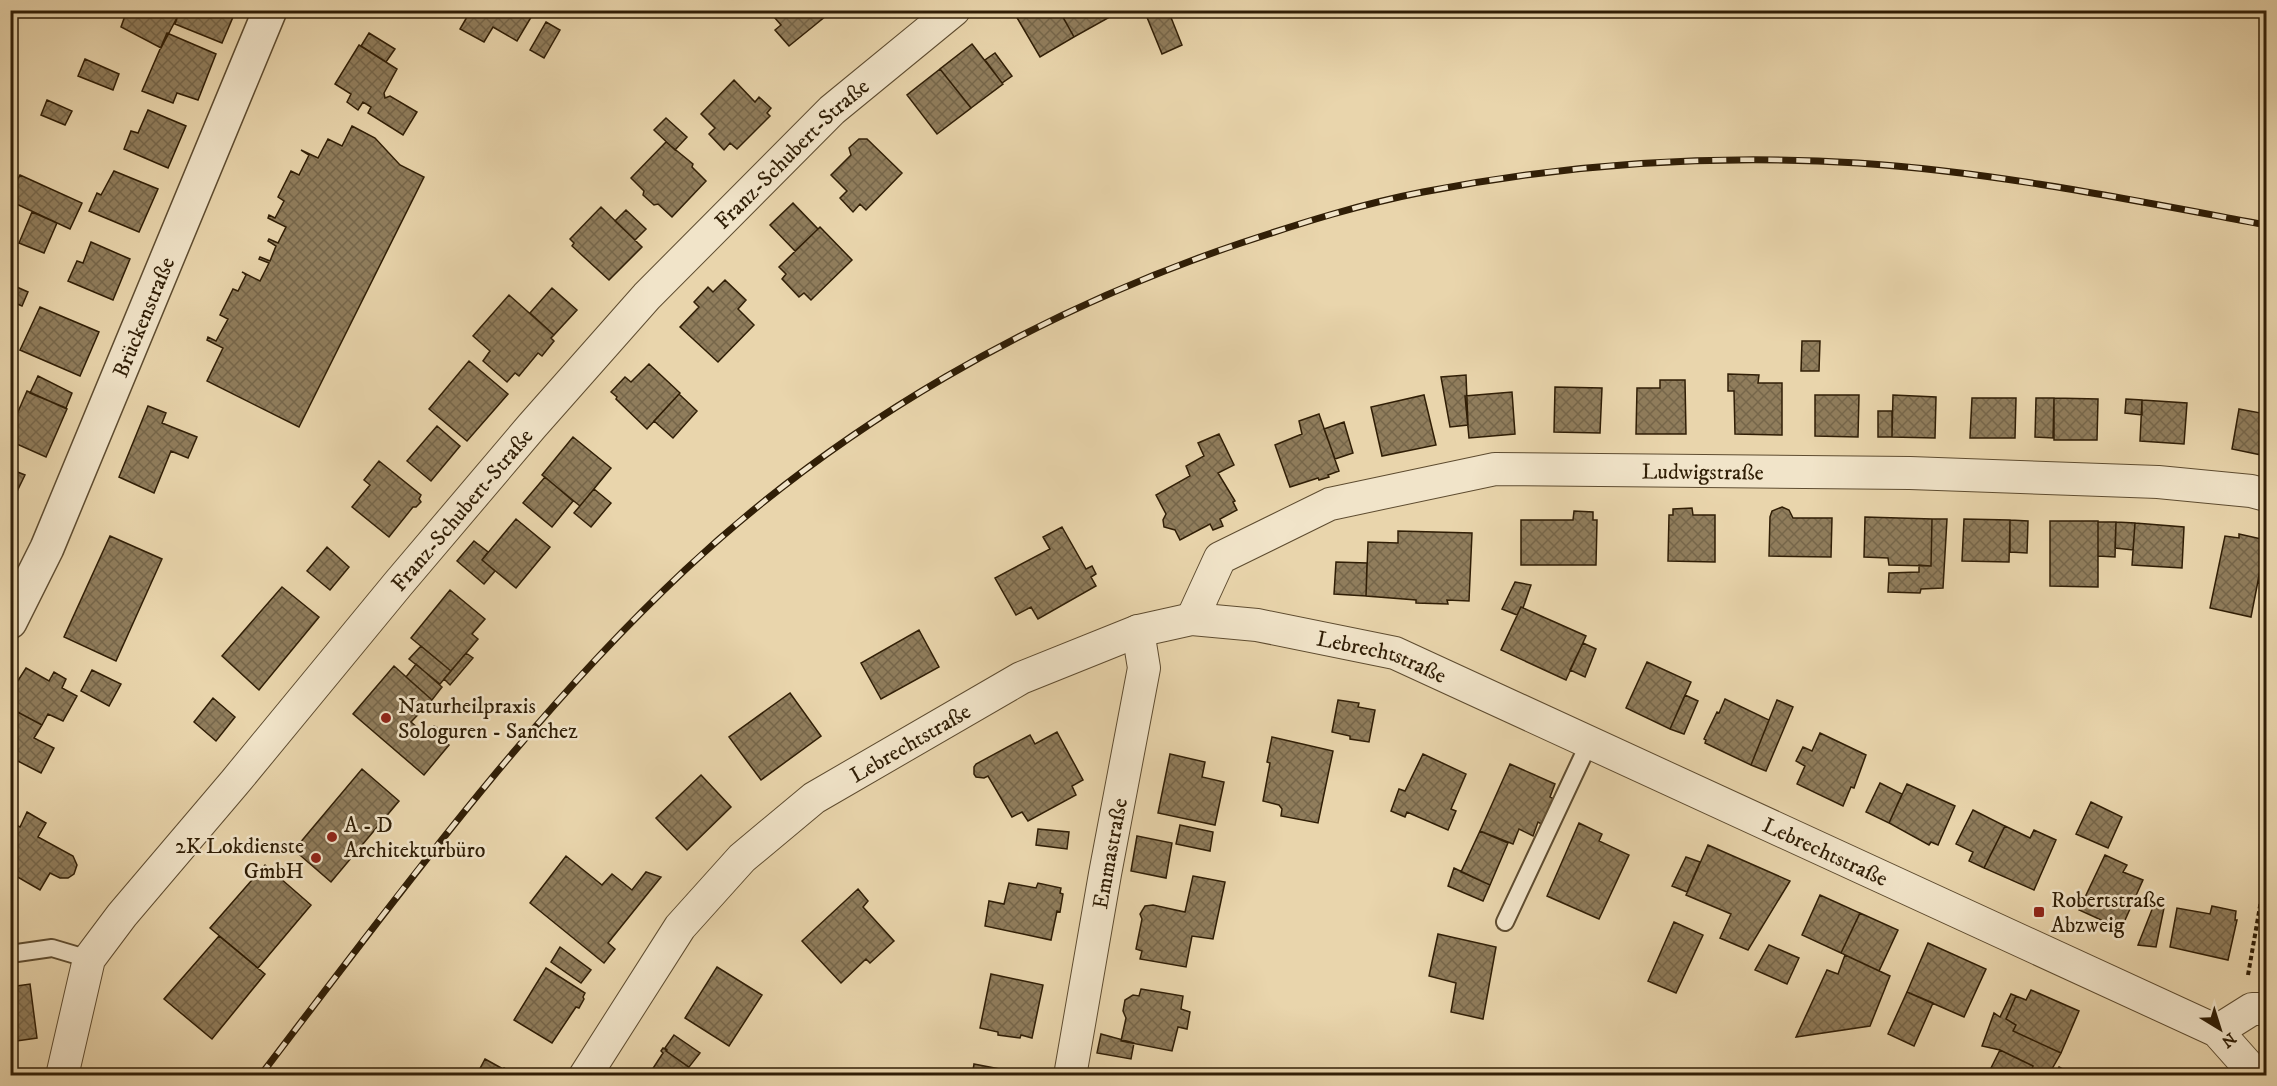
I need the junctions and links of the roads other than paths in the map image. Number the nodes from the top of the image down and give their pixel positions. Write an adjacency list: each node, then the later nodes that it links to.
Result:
1 (270, 10): 5 (street, Brückenstraße)
2 (954, 10): 10 (street, Franz-Schubert-Straße)
3 (2266, 495): 4 (street, Ludwigstraße)
4 (1192, 619): 6 (street, Lebrechtstraße); 7 (street, Lebrechtstraße)
5 (10, 622)
6 (1138, 631): 14 (street, Lebrechtstraße); 15 (street, Emmastraße)
7 (1589, 743): 8 (lane); 12 (street, Lebrechtstraße)
8 (1505, 922)
9 (10, 954): 10 (lane)
10 (89, 959): 13 (street, Franz-Schubert-Straße)
11 (2259, 1009): 12 (street)
12 (2217, 1031): 16 (street, Lebrechtstraße)
13 (62, 1076)
14 (585, 1076)
15 (1070, 1076)
16 (2257, 1076)

